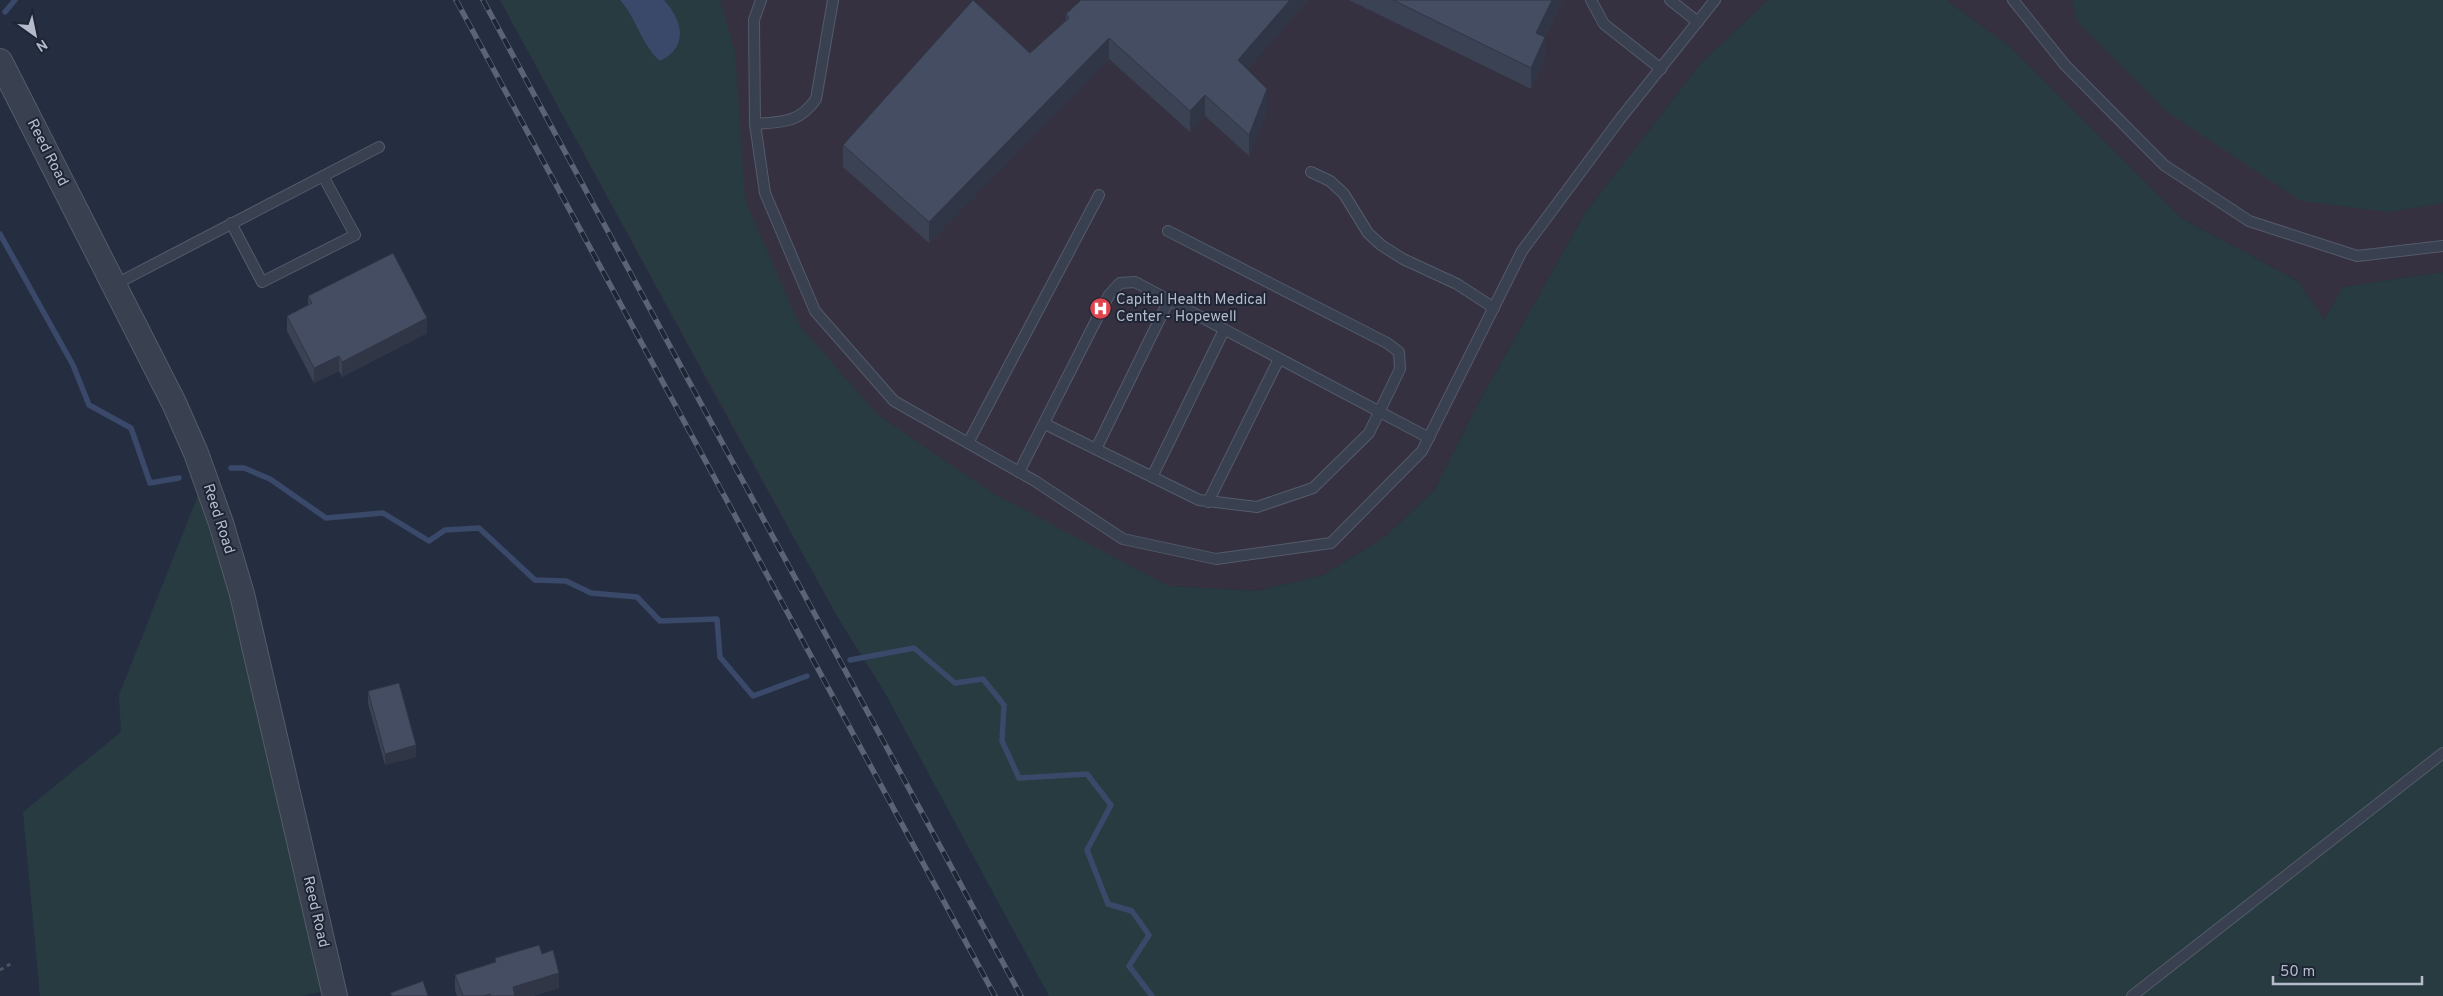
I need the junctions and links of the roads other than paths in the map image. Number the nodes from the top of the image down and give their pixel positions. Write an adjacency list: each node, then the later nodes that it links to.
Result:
1 (761, 0): 10 (lane)
2 (833, 0): 10 (lane)
3 (1590, 0): 9 (lane)
4 (1670, 0): 7 (lane)
5 (1715, 0): 7 (lane)
6 (2013, 0): 17 (lane)
7 (1698, 22): 9 (lane)
8 (4, 68): 18 (street, Reed Road)
9 (1661, 68): 20 (lane)
10 (755, 124): 26 (lane)
11 (379, 147): 13 (lane)
12 (1312, 172): 20 (lane)
13 (324, 176): 15 (lane); 15 (lane)
14 (1099, 195): 26 (lane)
15 (231, 224): 18 (lane)
16 (1168, 231): 23 (lane)
17 (2443, 246)
18 (114, 285): 32 (street, Reed Road)
19 (1169, 300): 21 (lane); 24 (lane); 27 (lane)
20 (1494, 308): 25 (lane)
21 (1224, 330): 22 (lane); 29 (lane)
22 (1279, 359): 23 (lane); 30 (lane)
23 (1379, 412): 25 (lane); 30 (lane)
24 (1045, 424): 27 (lane); 28 (lane)
25 (1429, 438): 28 (lane)
26 (968, 443): 28 (lane)
27 (1096, 450): 29 (lane)
28 (1019, 472)
29 (1152, 478): 30 (lane)
30 (1208, 502)
31 (2443, 753): 33 (lane)
32 (335, 996)
33 (2132, 996)

